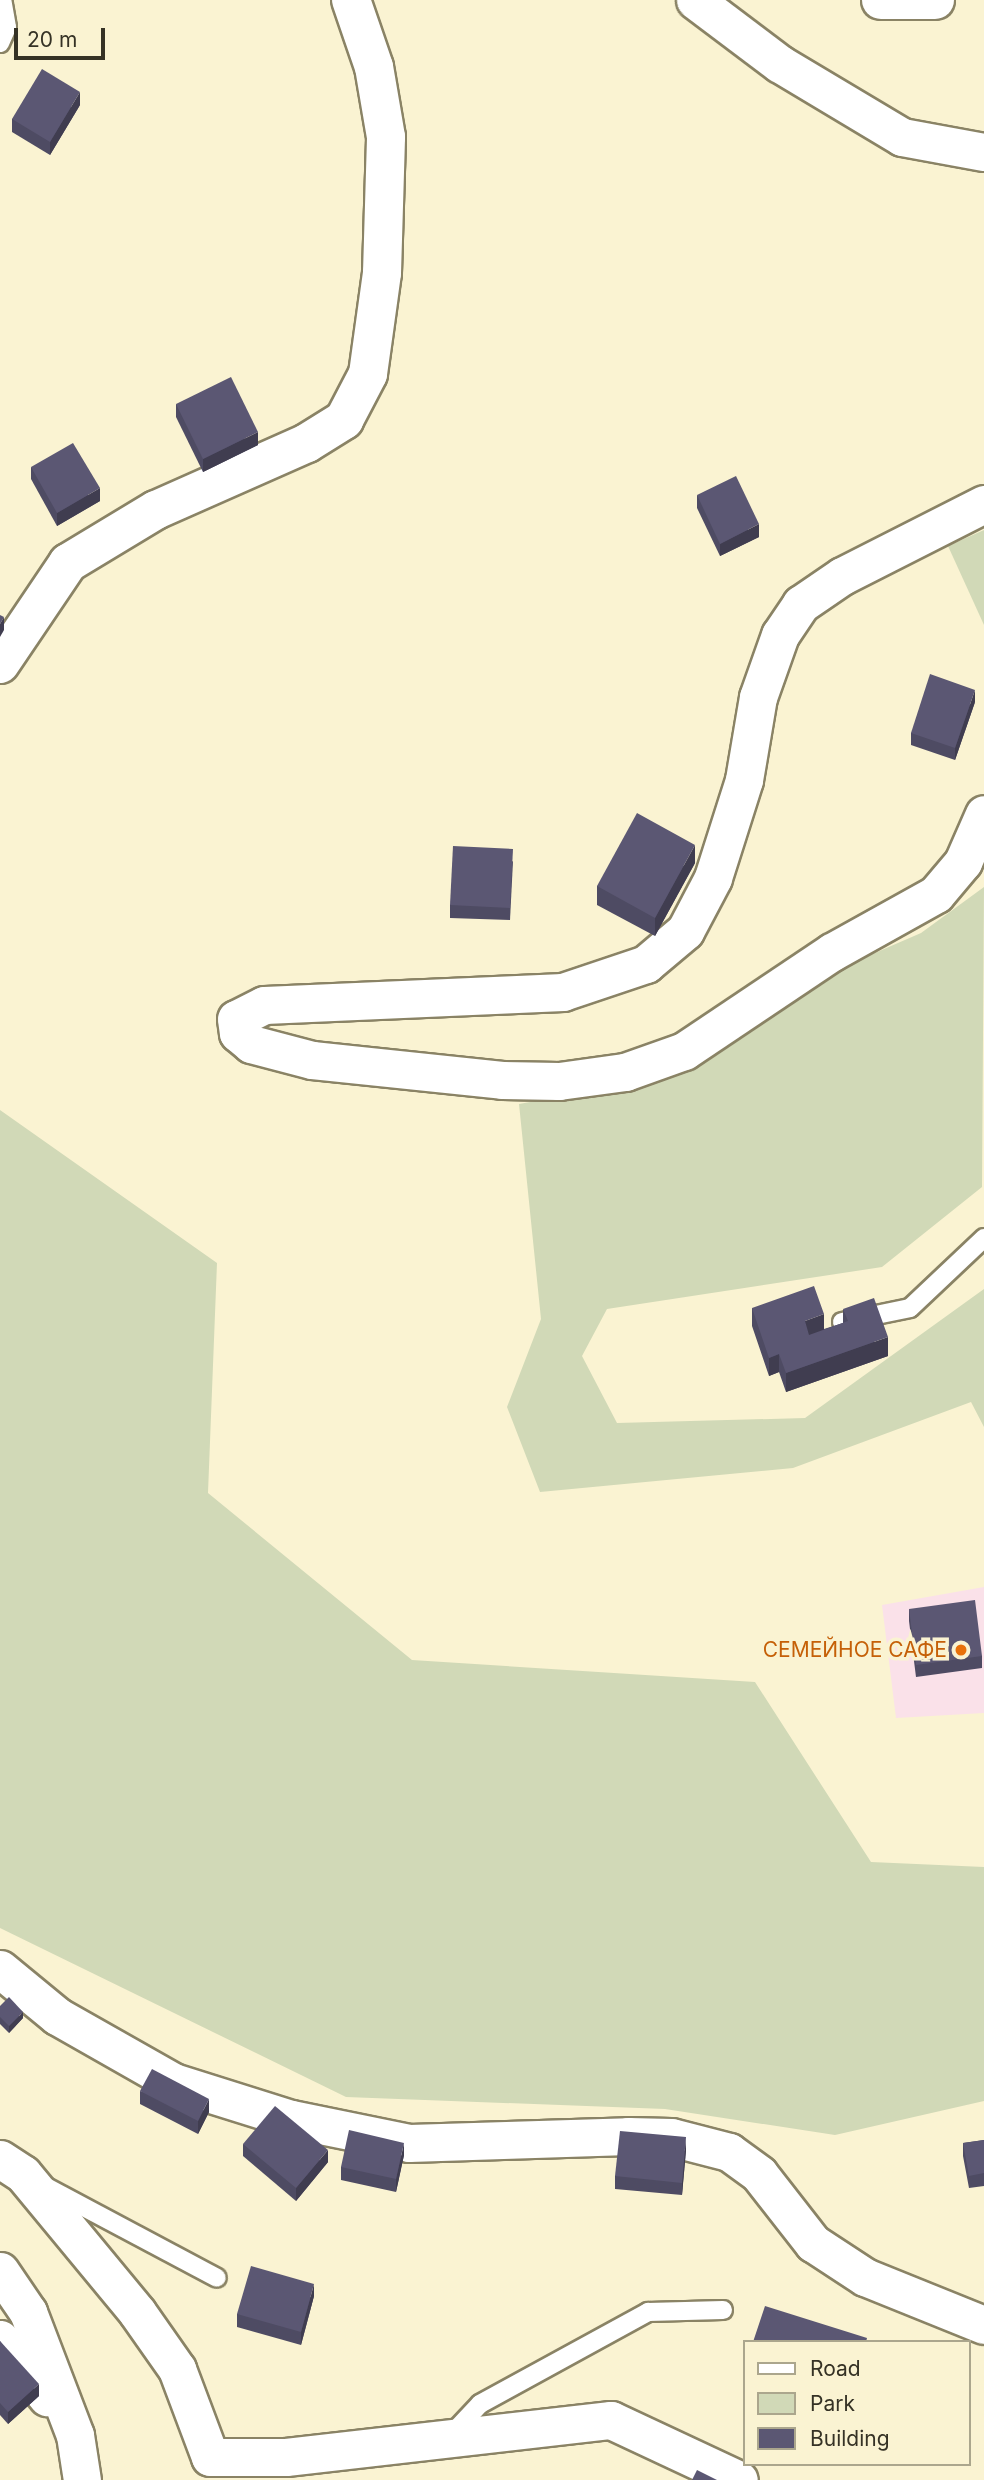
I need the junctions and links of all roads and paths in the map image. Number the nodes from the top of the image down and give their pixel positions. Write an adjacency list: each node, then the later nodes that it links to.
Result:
1 (2, 0): 6 (lane)
2 (351, 0): 9 (street)
3 (695, 0): 7 (street)
4 (881, 0): 5 (street)
5 (935, 0)
6 (0, 43)
7 (984, 152)
8 (984, 504): 10 (street)
9 (0, 664)
10 (984, 814)
11 (984, 1238): 12 (lane)
12 (842, 1322)
13 (0, 1969): 18 (street)
14 (12, 2167): 16 (lane); 21 (street)
15 (0, 2271): 20 (street)
16 (217, 2278)
17 (723, 2310): 21 (lane)
18 (984, 2325)
19 (0, 2339): 20 (street)
20 (75, 2435): 22 (street)
21 (446, 2440): 23 (street)
22 (82, 2480)
23 (739, 2480)

